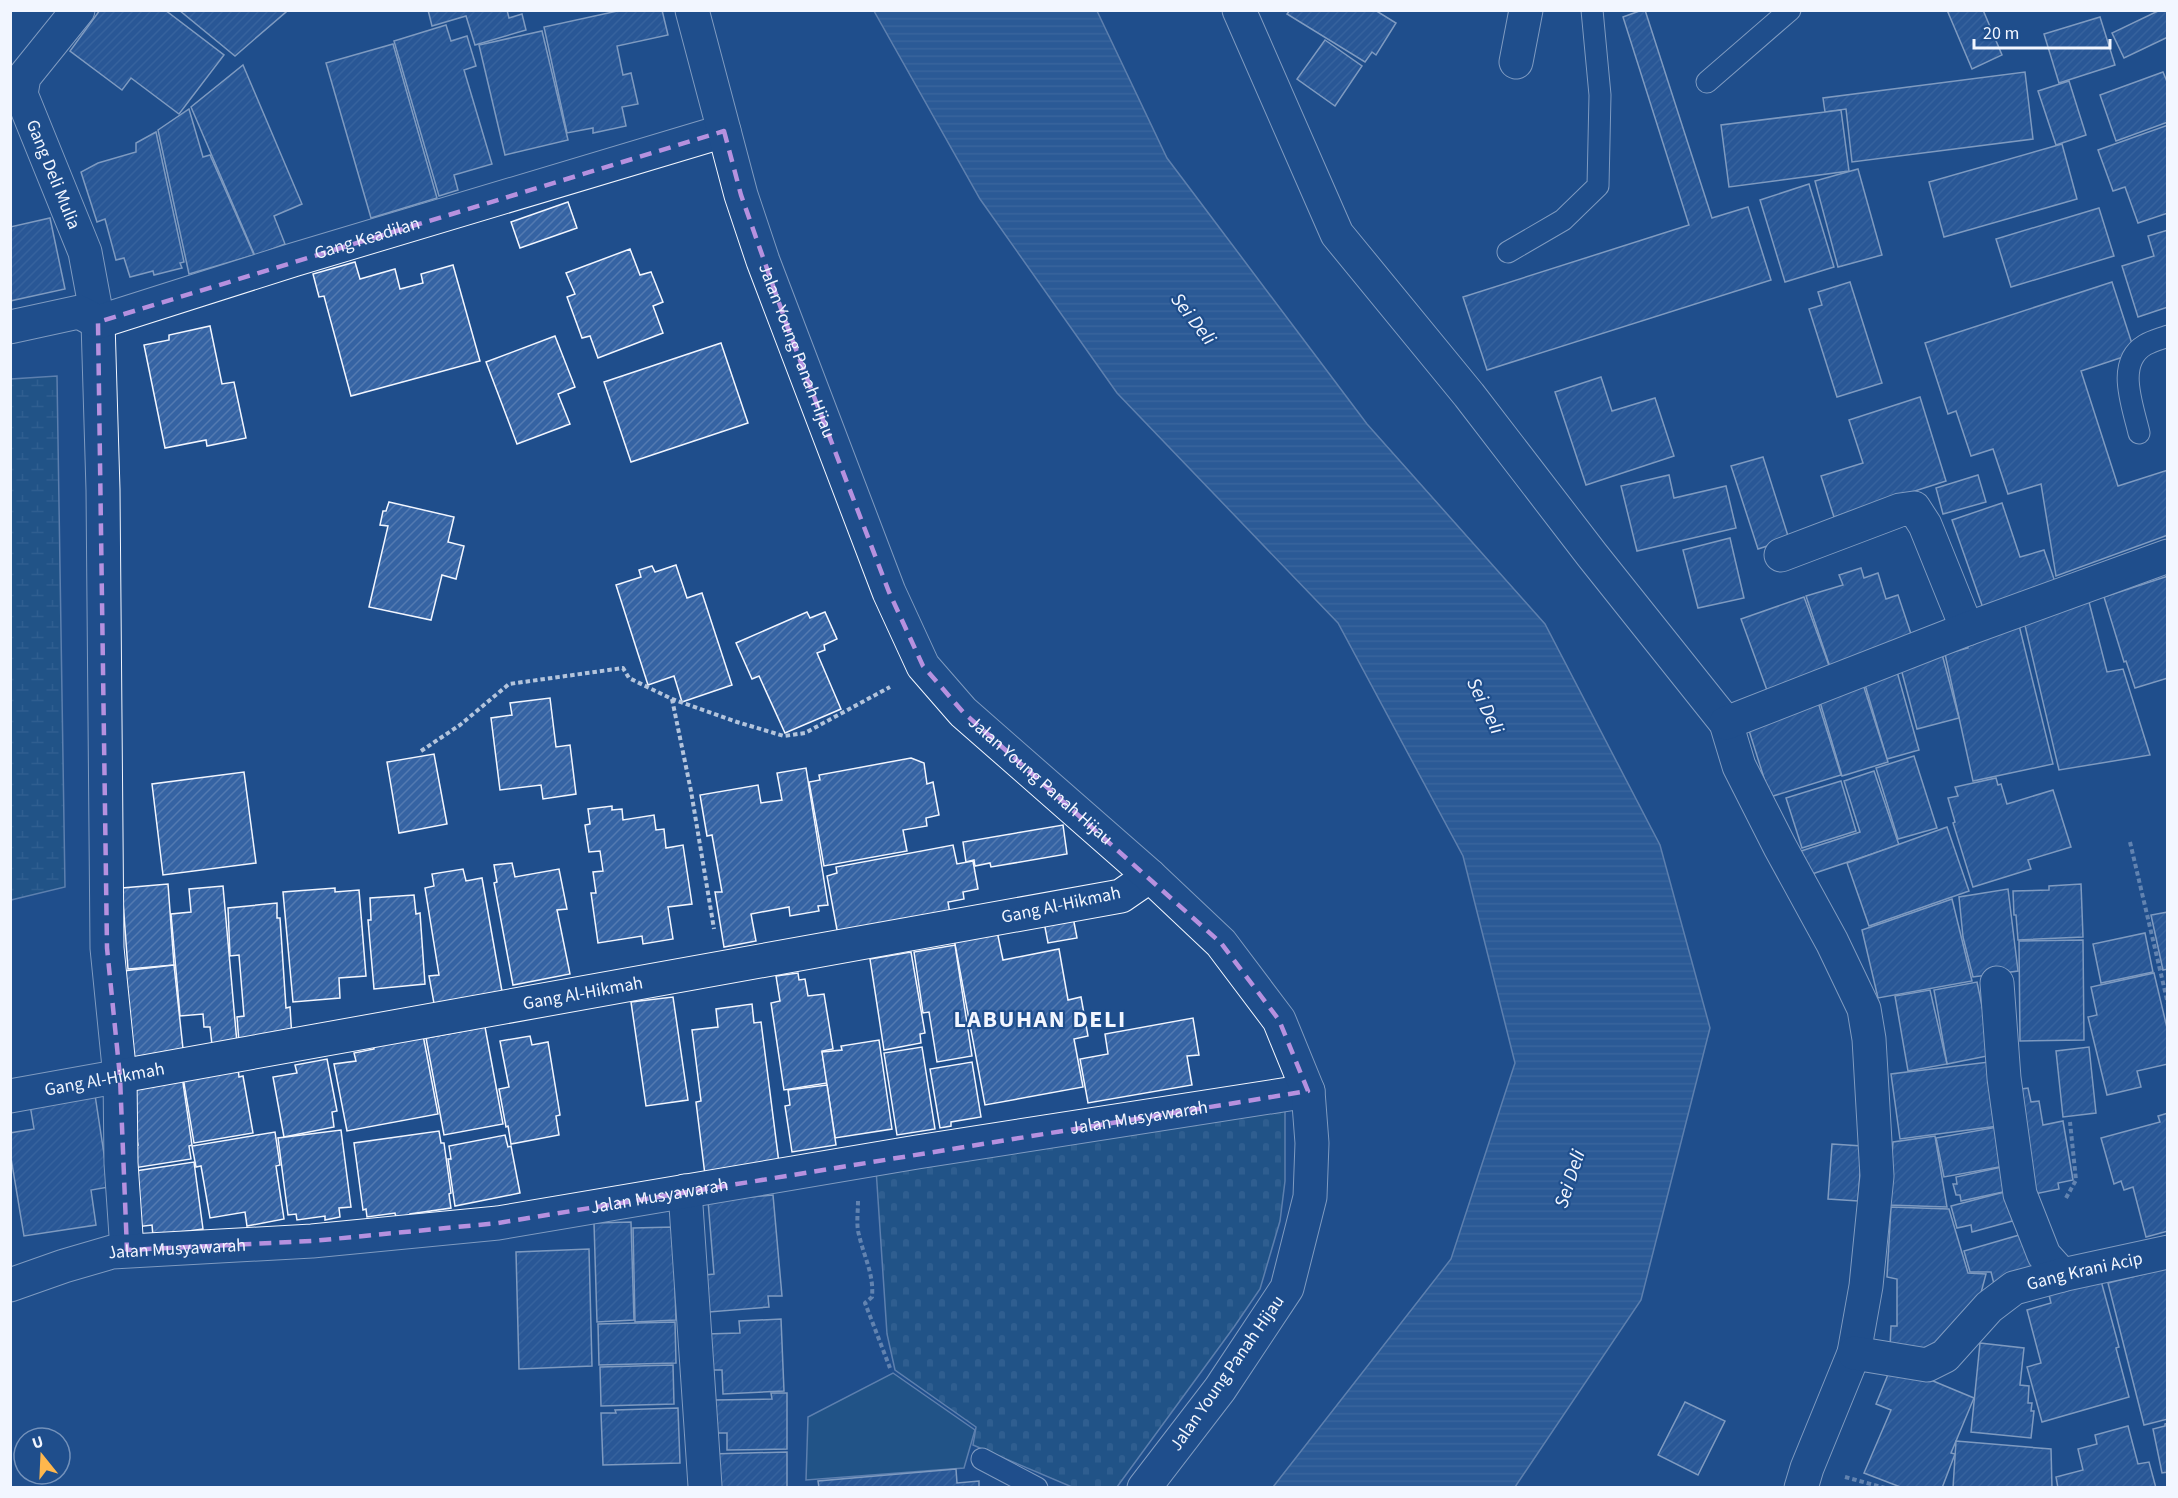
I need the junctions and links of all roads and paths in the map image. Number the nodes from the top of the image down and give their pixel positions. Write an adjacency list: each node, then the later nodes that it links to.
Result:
1 (78, 10): 11 (street, Gang Deli Mulia)
2 (692, 10): 9 (street, Jalan Young Panah Hijau)
3 (1239, 10): 20 (street)
4 (1526, 10): 7 (street)
5 (1592, 10): 10 (lane)
6 (1791, 10): 8 (lane)
7 (1516, 62)
8 (1707, 82)
9 (724, 131): 11 (street, Gang Keadilan); 18 (street, Jalan Young Panah Hijau)
10 (1508, 252)
11 (98, 322): 12 (street); 27 (street, Gang Deli Mulia)
12 (10, 327)
13 (2168, 336): 14 (lane)
14 (2139, 433)
15 (1781, 555): 17 (street)
16 (2168, 556): 17 (street)
17 (1966, 629): 20 (street)
18 (923, 666): 19 (path); 23 (street, Jalan Young Panah Hijau)
19 (672, 699): 21 (path); 24 (path)
20 (1726, 723): 38 (street)
21 (421, 751)
22 (2130, 842): 26 (path)
23 (1150, 876): 24 (street, Gang Al-Hikmah); 28 (street, Jalan Young Panah Hijau)
24 (720, 968): 27 (street, Gang Al-Hikmah)
25 (1997, 983): 33 (street)
26 (2168, 1004)
27 (120, 1077): 29 (street, Gang Al-Hikmah); 34 (street, Gang Deli Mulia)
28 (1308, 1091): 31 (street, Jalan Musyawarah); 43 (street, Jalan Young Panah Hijau)
29 (10, 1096)
30 (2070, 1122): 33 (path)
31 (844, 1164): 32 (street, Jalan Musyawarah); 39 (path)
32 (685, 1191): 34 (street, Jalan Musyawarah); 41 (street)
33 (2038, 1238): 36 (street)
34 (127, 1250): 37 (street, Jalan Musyawarah)
35 (2168, 1252): 36 (street, Gang Krani Acip)
36 (2062, 1275): 38 (street, Gang Krani Acip)
37 (10, 1285)
38 (1854, 1353): 44 (street)
39 (890, 1368)
40 (982, 1459): 42 (lane)
41 (705, 1486)
42 (1038, 1488)
43 (1144, 1488)
44 (1801, 1488)

